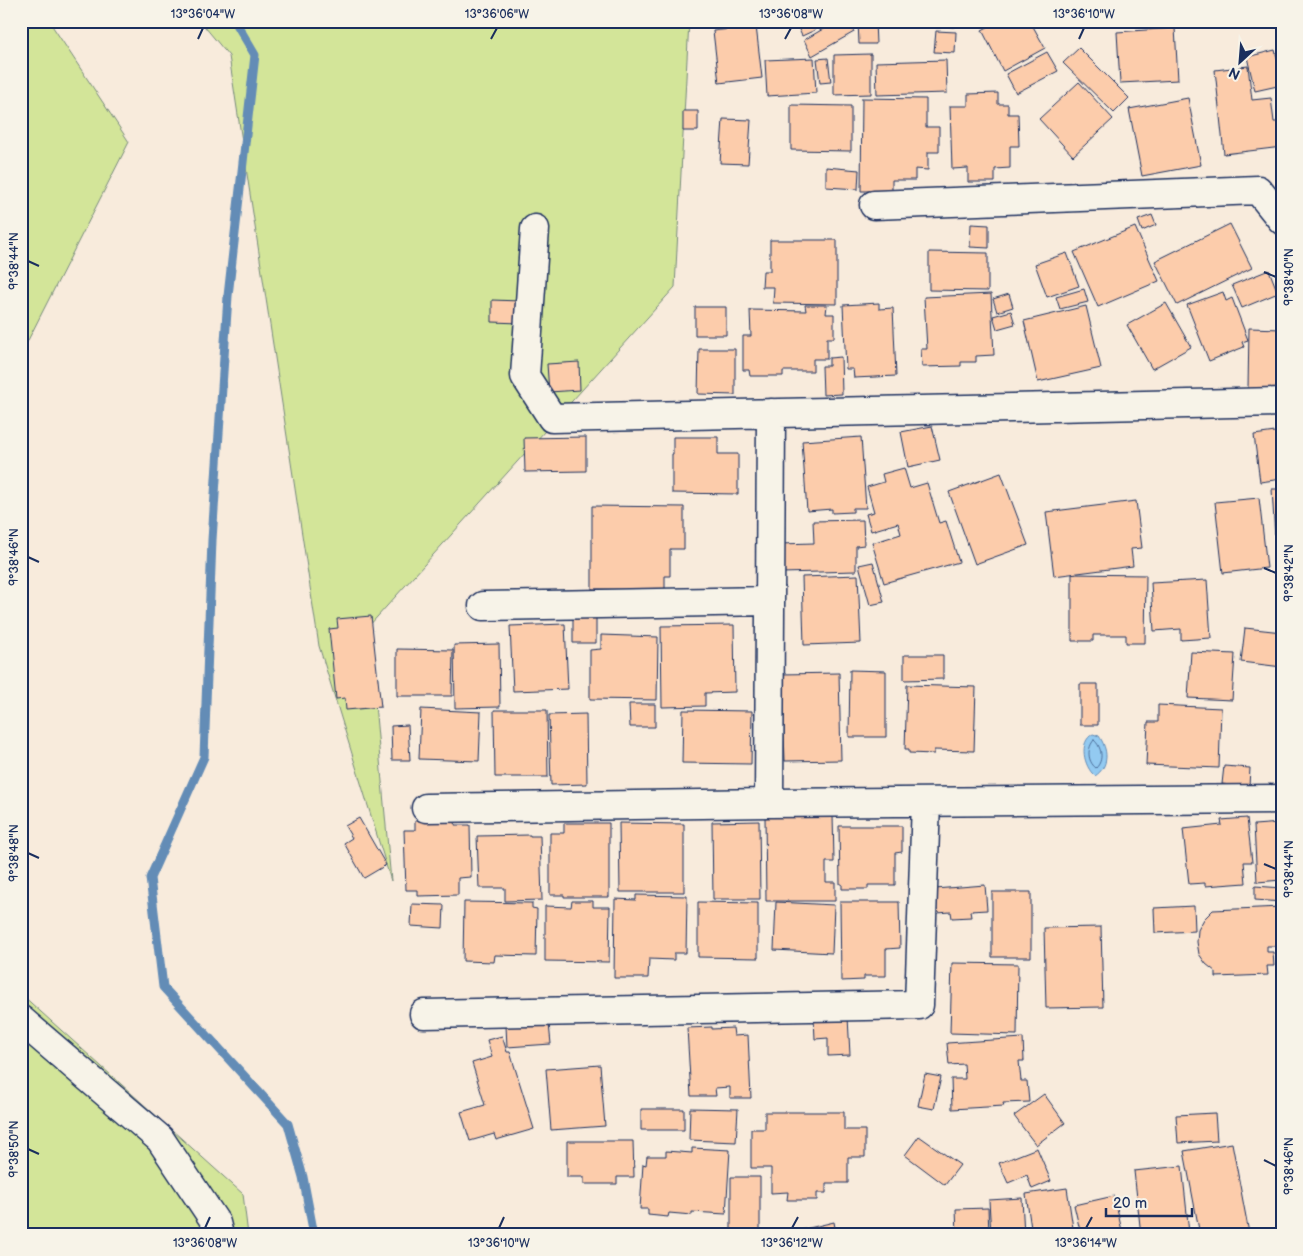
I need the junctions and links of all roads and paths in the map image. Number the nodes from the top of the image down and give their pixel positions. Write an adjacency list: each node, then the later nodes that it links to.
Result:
1 (874, 205): 2 (street)
2 (1282, 220)
3 (535, 229): 5 (street)
4 (1282, 402): 5 (street)
5 (771, 413): 6 (street)
6 (770, 601): 7 (street); 10 (street)
7 (483, 606)
8 (1282, 799): 9 (street)
9 (926, 802): 10 (street); 12 (street)
10 (769, 803): 11 (street)
11 (426, 808)
12 (424, 1014)
13 (21, 1020): 14 (street)
14 (212, 1231)

